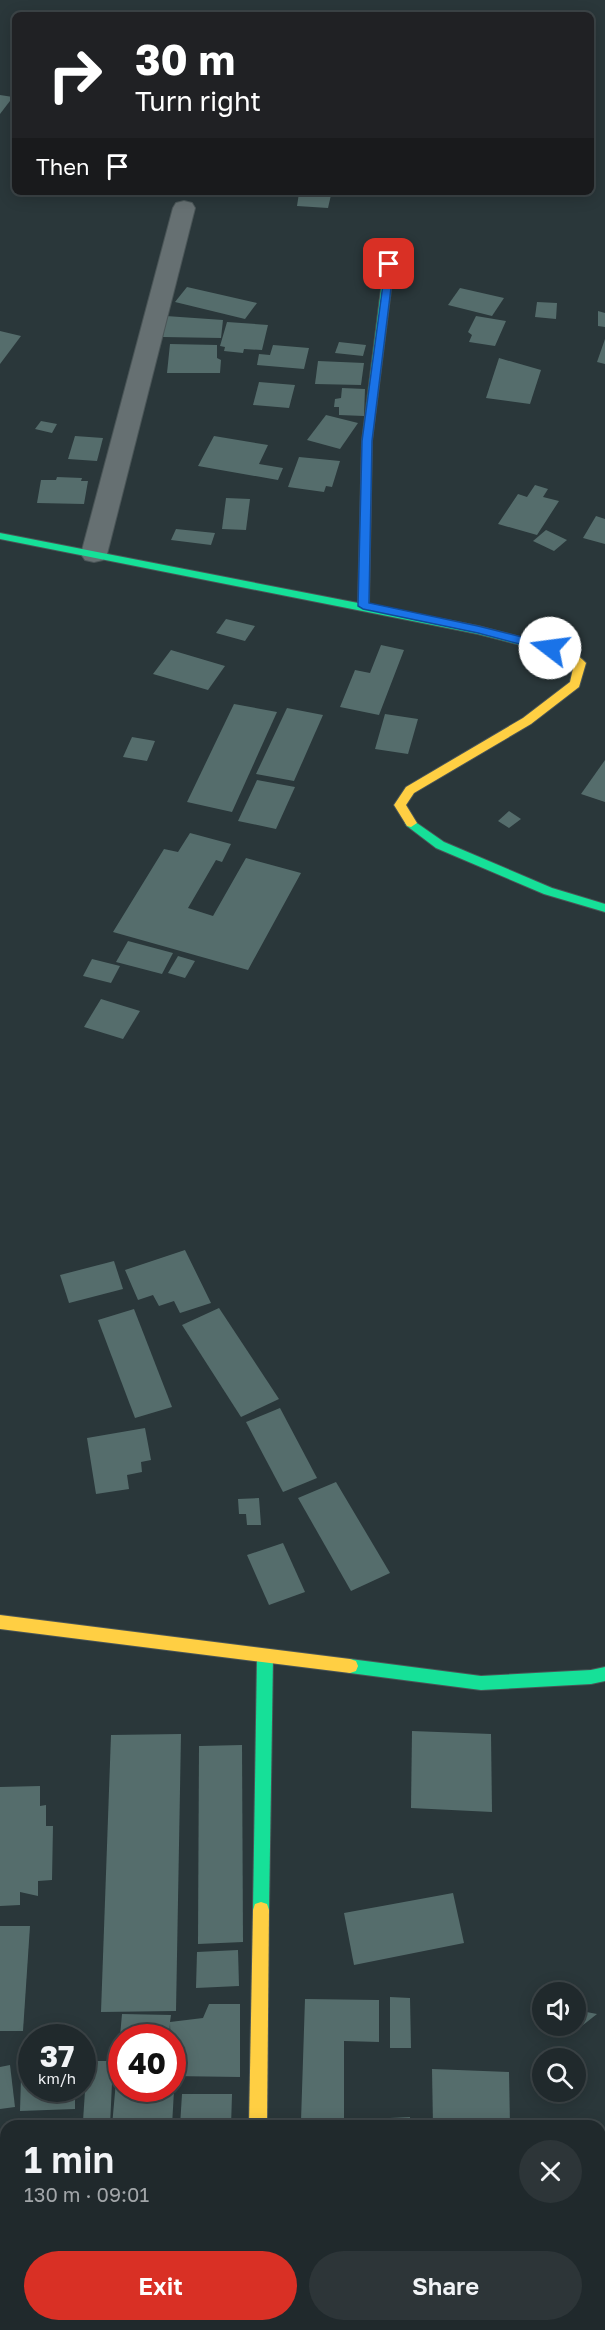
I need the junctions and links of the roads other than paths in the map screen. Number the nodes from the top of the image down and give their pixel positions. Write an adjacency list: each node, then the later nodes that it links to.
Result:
1 (184, 208): 4 (street)
2 (392, 242): 5 (street)
3 (0, 536): 4 (street)
4 (94, 554): 5 (street)
5 (363, 606): 6 (street)
6 (605, 908)
7 (0, 1622): 8 (street)
8 (265, 1657): 9 (street); 10 (street)
9 (605, 1674)
10 (258, 2120)

